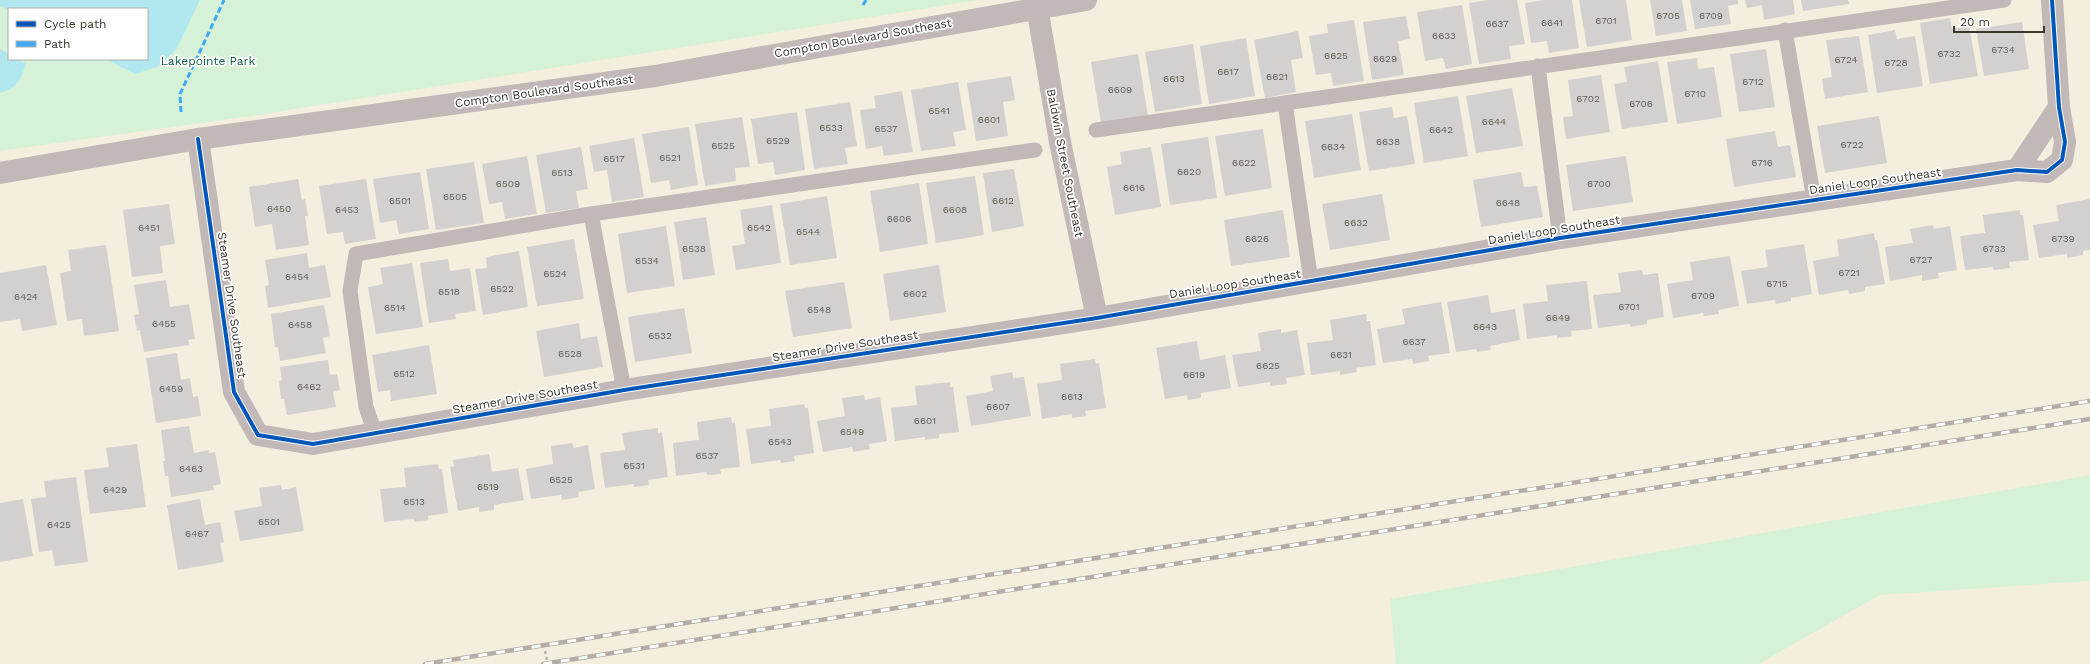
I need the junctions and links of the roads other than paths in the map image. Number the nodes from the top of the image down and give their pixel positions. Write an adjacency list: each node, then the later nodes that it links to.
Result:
1 (1086, 0): 4 (street, Compton Boulevard Southeast)
2 (2004, 0): 5 (lane)
3 (2052, 0): 8 (street)
4 (1037, 7): 10 (street, Compton Boulevard Southeast); 18 (street, Baldwin Street Southeast)
5 (1785, 30): 6 (lane); 14 (lane)
6 (1538, 66): 7 (lane); 16 (lane)
7 (1285, 103): 9 (lane); 17 (lane)
8 (2059, 107): 12 (street); 12 (street, Daniel Loop Southeast)
9 (1096, 130)
10 (198, 139): 13 (street, Compton Boulevard Southeast); 20 (street, Steamer Drive Southeast)
11 (1035, 150): 15 (lane)
12 (2017, 170): 14 (street, Daniel Loop Southeast)
13 (0, 173)
14 (1814, 200): 16 (street, Daniel Loop Southeast)
15 (591, 214): 19 (lane); 20 (lane)
16 (1560, 238): 17 (street, Daniel Loop Southeast)
17 (1311, 282): 18 (street, Daniel Loop Southeast)
18 (1096, 318): 19 (street, Steamer Drive Southeast)
19 (624, 390): 20 (street, Steamer Drive Southeast)
20 (375, 433)

